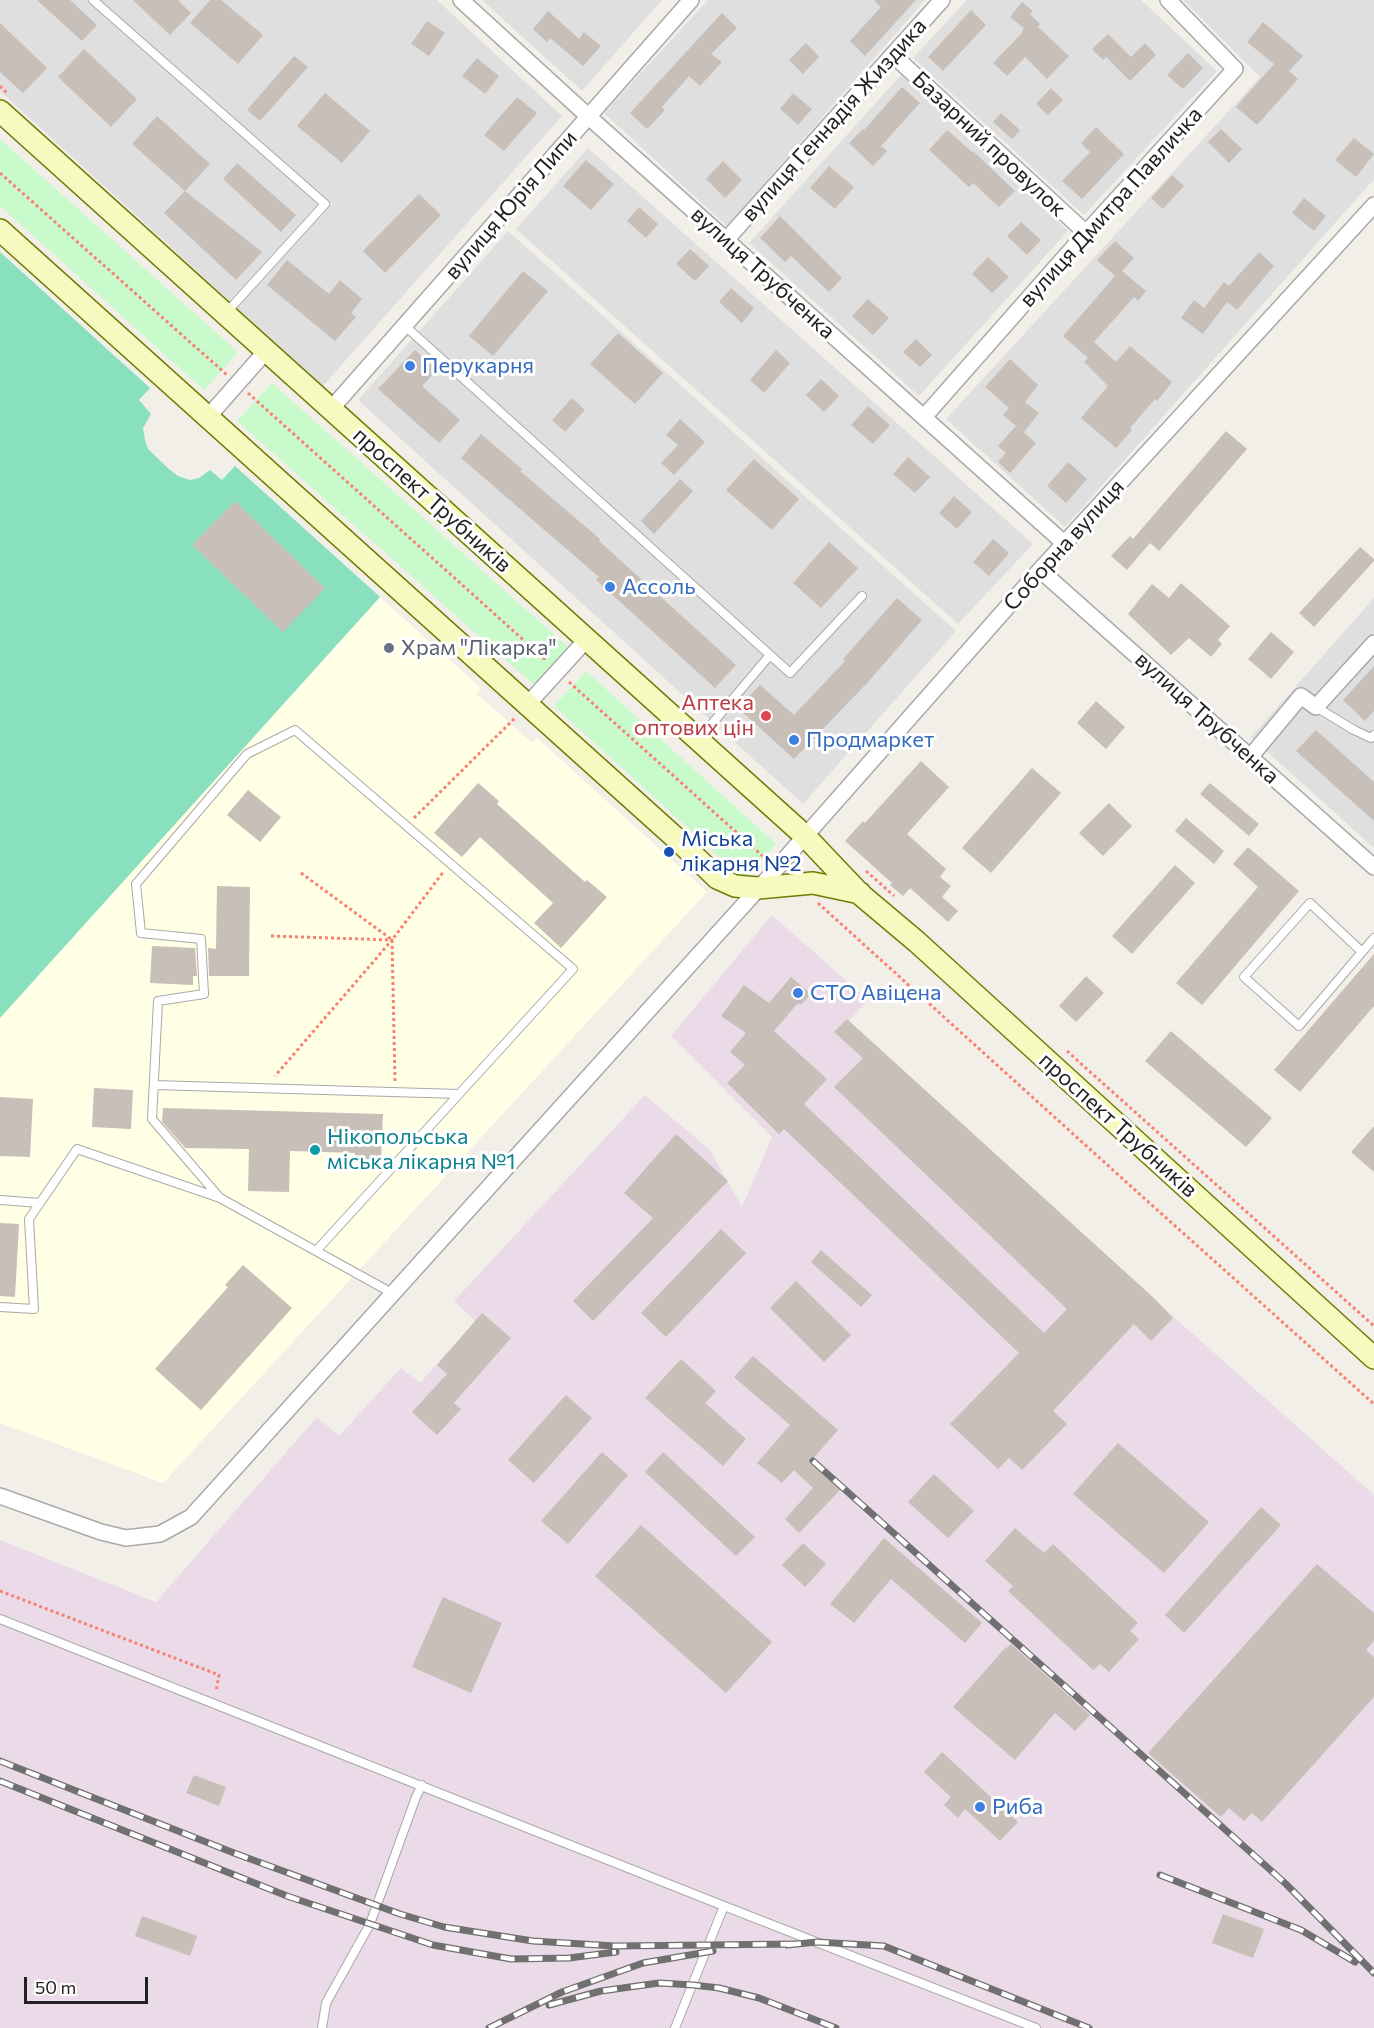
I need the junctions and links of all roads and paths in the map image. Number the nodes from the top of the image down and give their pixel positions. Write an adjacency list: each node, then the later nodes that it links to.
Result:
1 (93, 0): 14 (lane)
2 (461, 0): 8 (street, вулиця Трубченка)
3 (691, 0): 8 (street, вулиця Юрія Липи)
4 (942, 0): 6 (street, вулиця Геннадія Жиздика)
5 (1168, 0): 12 (street, вулиця Дмитра Павличка)
6 (893, 55): 12 (street, Базарний провулок); 13 (street, вулиця Геннадія Жиздика)
7 (0, 111): 14 (main road, проспект Трубників)
8 (589, 117): 13 (street, вулиця Трубченка); 15 (street, вулиця Юрія Липи)
9 (0, 174): 17 (path)
10 (1374, 205): 21 (street, Соборна вулиця)
11 (0, 230): 19 (main road, проспект Трубників)
12 (1086, 233): 20 (street, вулиця Дмитра Павличка)
13 (726, 240): 20 (street, вулиця Трубченка)
14 (225, 314): 16 (main road, проспект Трубників)
15 (405, 326): 18 (street, вулиця Юрія Липи); 26 (lane)
16 (266, 351): 17 (street); 18 (main road, проспект Трубників)
17 (237, 384): 19 (street); 27 (path)
18 (331, 409): 24 (main road, проспект Трубників)
19 (208, 417): 28 (main road, проспект Трубників)
20 (924, 417): 21 (street, вулиця Трубченка)
21 (1065, 544): 22 (street, Соборна вулиця)
22 (1040, 570): 32 (street, вулиця Трубченка); 34 (street, Соборна вулиця)
23 (862, 596): 26 (lane)
24 (587, 639): 27 (street); 31 (main road, проспект Трубників)
25 (1374, 643): 29 (street)
26 (770, 655): 31 (lane)
27 (558, 672): 28 (street); 37 (path)
28 (527, 705): 33 (path); 40 (main road, проспект Трубників)
29 (1317, 706): 30 (lane); 32 (street)
30 (1373, 738)
31 (698, 740): 34 (main road, проспект Трубників)
32 (1251, 756): 36 (street, вулиця Трубченка)
33 (407, 826): 35 (lane); 46 (lane)
34 (804, 835): 37 (street, Соборна вулиця); 41 (main road, проспект Трубників)
35 (450, 863): 44 (path); 49 (lane)
36 (1374, 867)
37 (777, 868): 40 (street, Соборна вулиця)
38 (301, 873): 44 (path)
39 (797, 884): 40 (main road, проспект Трубників); 41 (main road, проспект Трубників); 57 (path)
40 (758, 888): 54 (street, Соборна вулиця)
41 (860, 894): 56 (main road, проспект Трубників)
42 (271, 936): 44 (path)
43 (1374, 938): 45 (lane)
44 (392, 940): 47 (path); 48 (path)
45 (1362, 952): 45 (lane)
46 (154, 1085): 47 (lane); 50 (lane)
47 (265, 1088): 48 (lane)
48 (395, 1092): 49 (lane)
49 (459, 1094): 53 (lane)
50 (220, 1198): 52 (lane); 53 (lane)
51 (0, 1200): 52 (lane)
52 (40, 1203): 55 (lane)
53 (316, 1251): 54 (lane)
54 (392, 1293): 58 (street, Соборна вулиця)
55 (0, 1307)
56 (1374, 1358)
57 (1374, 1404)
58 (0, 1496)
59 (0, 1591): 61 (path)
60 (0, 1618): 61 (lane)
61 (214, 1703): 62 (lane)
62 (422, 1785): 63 (lane); 64 (lane)
63 (724, 1906): 65 (lane); 66 (lane)
64 (322, 2028)
65 (675, 2028)
66 (1036, 2028)

